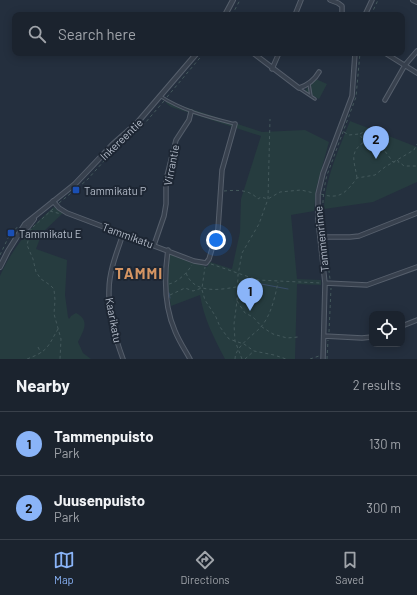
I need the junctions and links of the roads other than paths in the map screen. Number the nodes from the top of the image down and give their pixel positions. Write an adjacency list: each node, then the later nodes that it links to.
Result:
1 (233, 0): 7 (street)
2 (301, 0): 8 (street)
3 (330, 0): 9 (street)
4 (372, 0): 10 (street)
5 (413, 0): 6 (street)
6 (417, 2)
7 (227, 12)
8 (296, 12)
9 (343, 12)
10 (366, 12)
11 (417, 51): 17 (street)
12 (194, 56): 23 (street, Inkereentie)
13 (257, 56): 18 (street)
14 (278, 56): 18 (street)
15 (355, 56): 32 (street, Tammenrinne)
16 (390, 56): 17 (street)
17 (405, 65): 20 (street); 26 (street)
18 (272, 68): 22 (street)
19 (319, 72): 21 (street)
20 (417, 73)
21 (309, 84): 22 (street); 24 (lane)
22 (299, 88): 24 (lane)
23 (160, 96): 27 (lane); 29 (street, Inkereentie)
24 (311, 96): 25 (lane)
25 (315, 99)
26 (385, 100)
27 (191, 112): 28 (lane); 33 (street, Virrantie)
28 (235, 124): 34 (street, Tammikatu)
29 (53, 201): 31 (street, Tammikatu); 35 (street, Inkereentie)
30 (417, 213): 32 (street)
31 (123, 234): 33 (street, Tammikatu); 42 (street, Kaarikatu)
32 (323, 237): 37 (street, Tammenrinne)
33 (154, 244): 34 (street, Tammikatu)
34 (168, 250): 43 (street)
35 (0, 267)
36 (417, 267): 37 (street)
37 (325, 283): 40 (street, Tammenrinne)
38 (417, 320): 39 (street)
39 (405, 325)
40 (326, 336): 41 (street); 44 (street, Tammenrinne)
41 (369, 337)
42 (123, 359)
43 (190, 359)
44 (323, 359)

